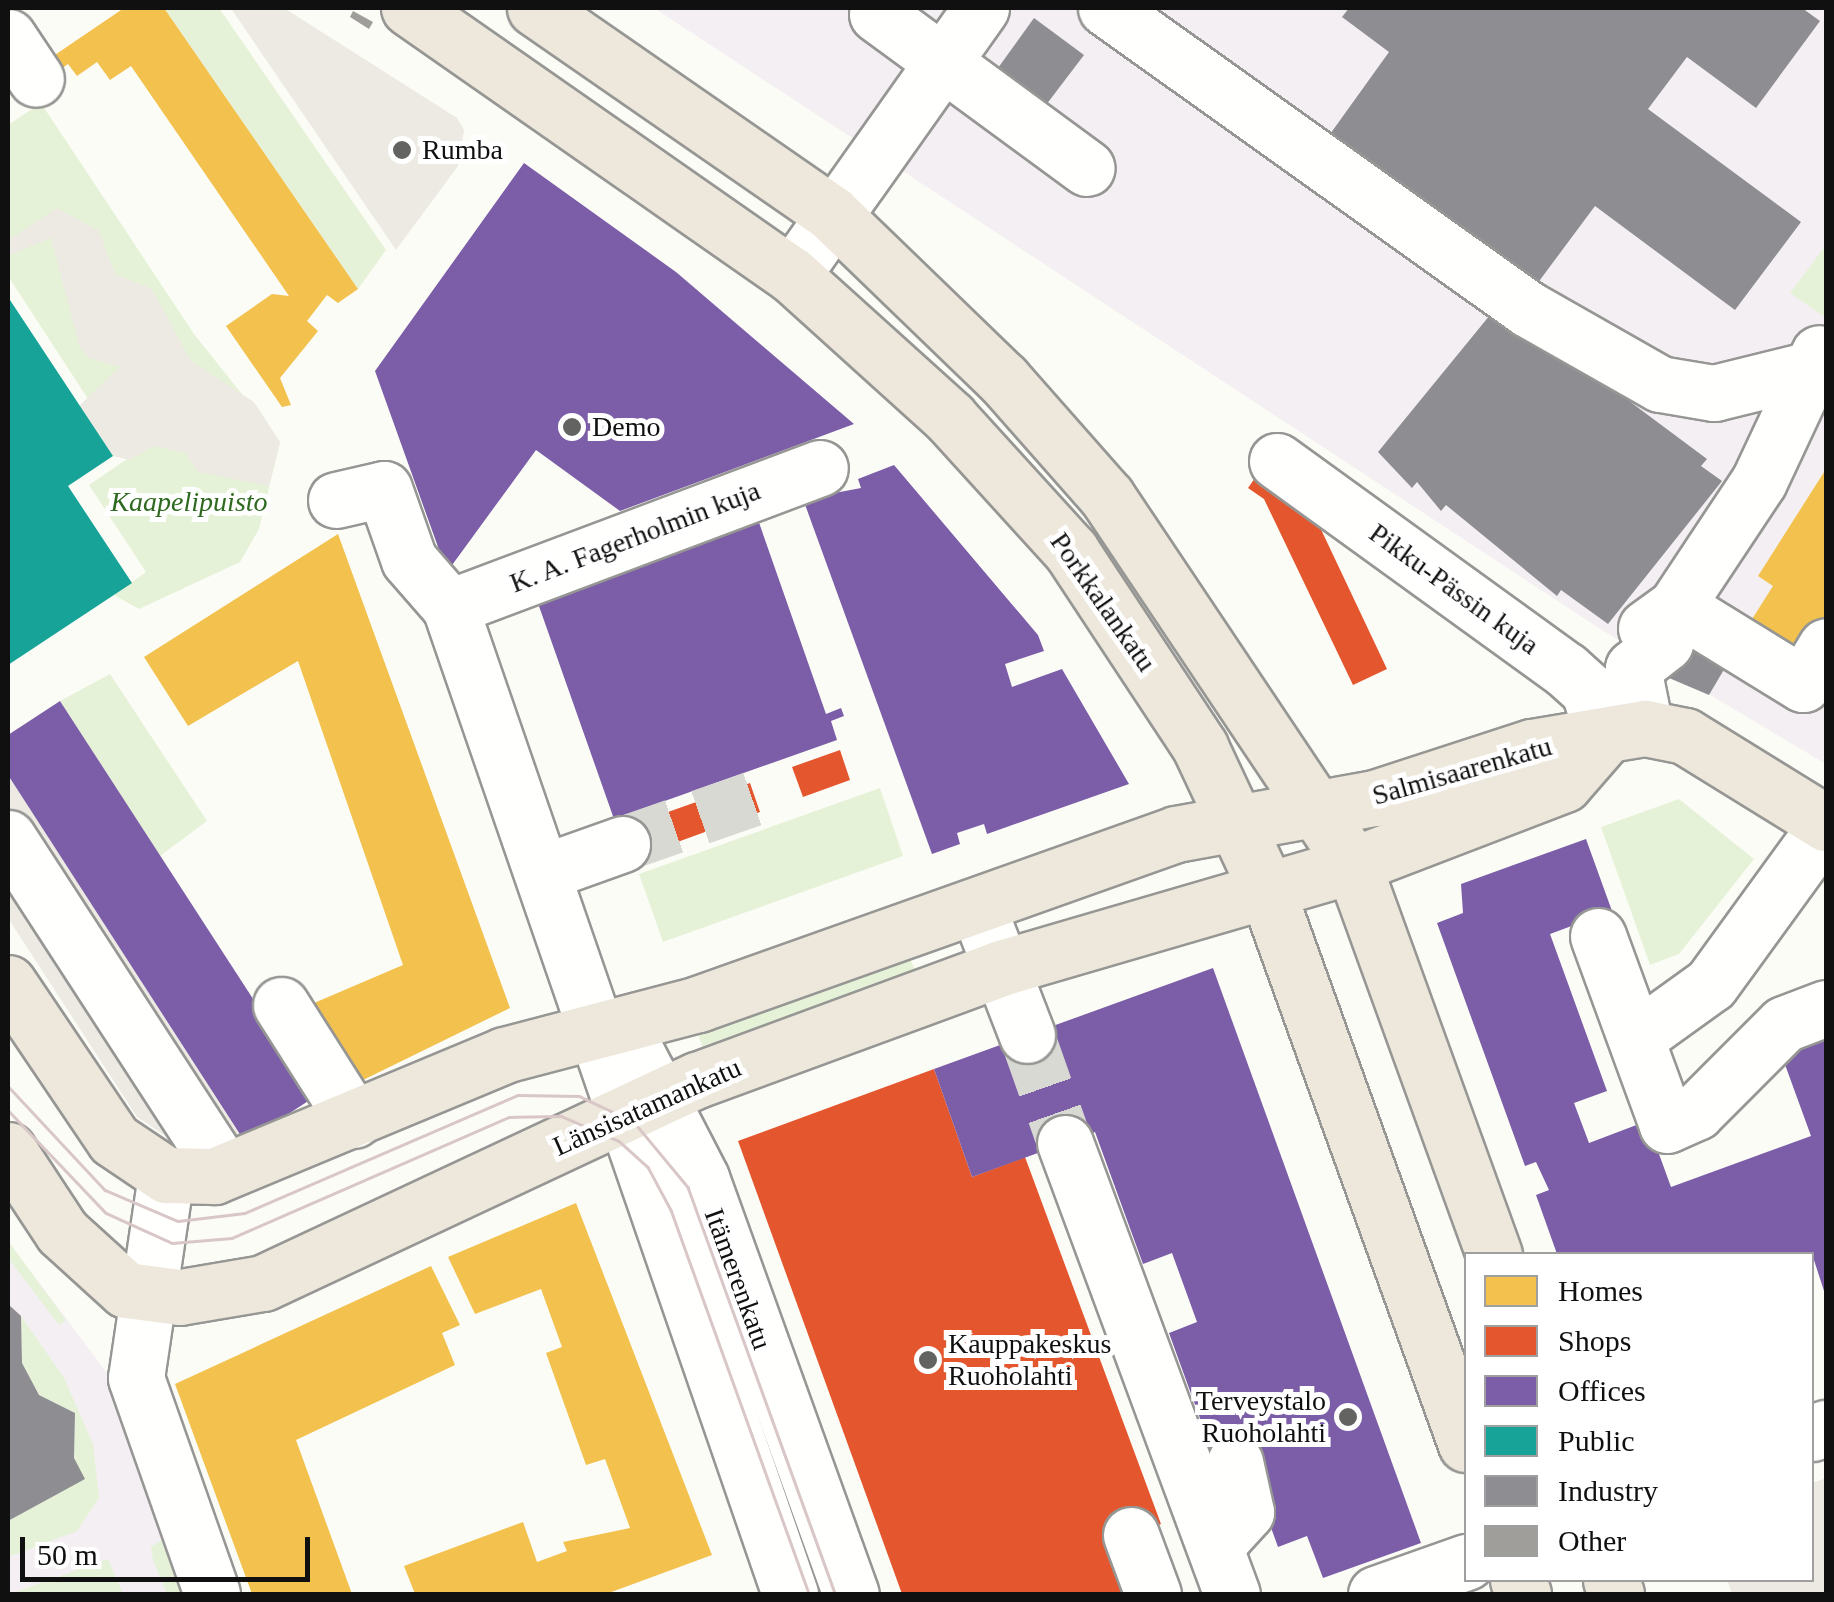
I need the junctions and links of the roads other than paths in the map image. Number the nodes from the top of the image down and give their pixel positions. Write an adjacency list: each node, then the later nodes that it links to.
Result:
1 (409, 8): 9 (main road, Porkkalankatu)
2 (536, 8): 8 (main road)
3 (980, 8): 6 (street)
4 (1106, 8): 10 (street)
5 (877, 14): 6 (street)
6 (940, 68): 7 (street); 8 (street)
7 (1087, 168)
8 (832, 214): 9 (street); 18 (main road)
9 (792, 275): 19 (main road, Porkkalankatu)
10 (1817, 357): 14 (street)
11 (1277, 461): 17 (street, Pikku-Pässin kuja)
12 (820, 468): 15 (street, K. A. Fagerholmin kuja)
13 (336, 500): 15 (street)
14 (1676, 606): 16 (street); 17 (street)
15 (450, 607): 24 (street, Itämerenkatu)
16 (1826, 646)
17 (1625, 733): 18 (main road, Salmisaarenkatu); 20 (main road, Salmisaarenkatu); 23 (main road, Salmisaarenkatu)
18 (1319, 806): 19 (main road); 23 (main road)
19 (1237, 823): 25 (main road, Porkkalankatu); 26 (main road)
20 (1826, 825): 34 (street)
21 (622, 844): 24 (street)
22 (10, 845): 39 (street)
23 (1353, 865): 25 (main road, Länsisatamankatu); 40 (main road)
24 (544, 872): 32 (street, Itämerenkatu)
25 (1266, 888): 28 (main road, Länsisatamankatu); 42 (main road, Porkkalankatu)
26 (978, 908): 28 (street); 32 (main road)
27 (1598, 936): 34 (street)
28 (1001, 968): 33 (street); 35 (main road, Länsisatamankatu)
29 (8, 983): 39 (main road)
30 (281, 1005): 36 (street)
31 (1826, 1008): 34 (street)
32 (600, 1012): 35 (street, Itämerenkatu); 36 (main road)
33 (1027, 1036)
34 (1636, 1038)
35 (642, 1110): 41 (main road, Länsisatamankatu); 47 (street, Itämerenkatu); 49 (street, Itämerenkatu)
36 (354, 1120): 39 (main road)
37 (1066, 1143): 46 (street)
38 (8, 1150): 41 (main road)
39 (190, 1166): 41 (street)
40 (1493, 1252)
41 (146, 1296): 48 (street)
42 (1464, 1438)
43 (1236, 1462): 46 (street)
44 (1132, 1535): 50 (street)
45 (1464, 1563): 51 (street)
46 (1224, 1570)
47 (847, 1584): 49 (street)
48 (212, 1594)
49 (788, 1594)
50 (1153, 1594)
51 (1376, 1594)

